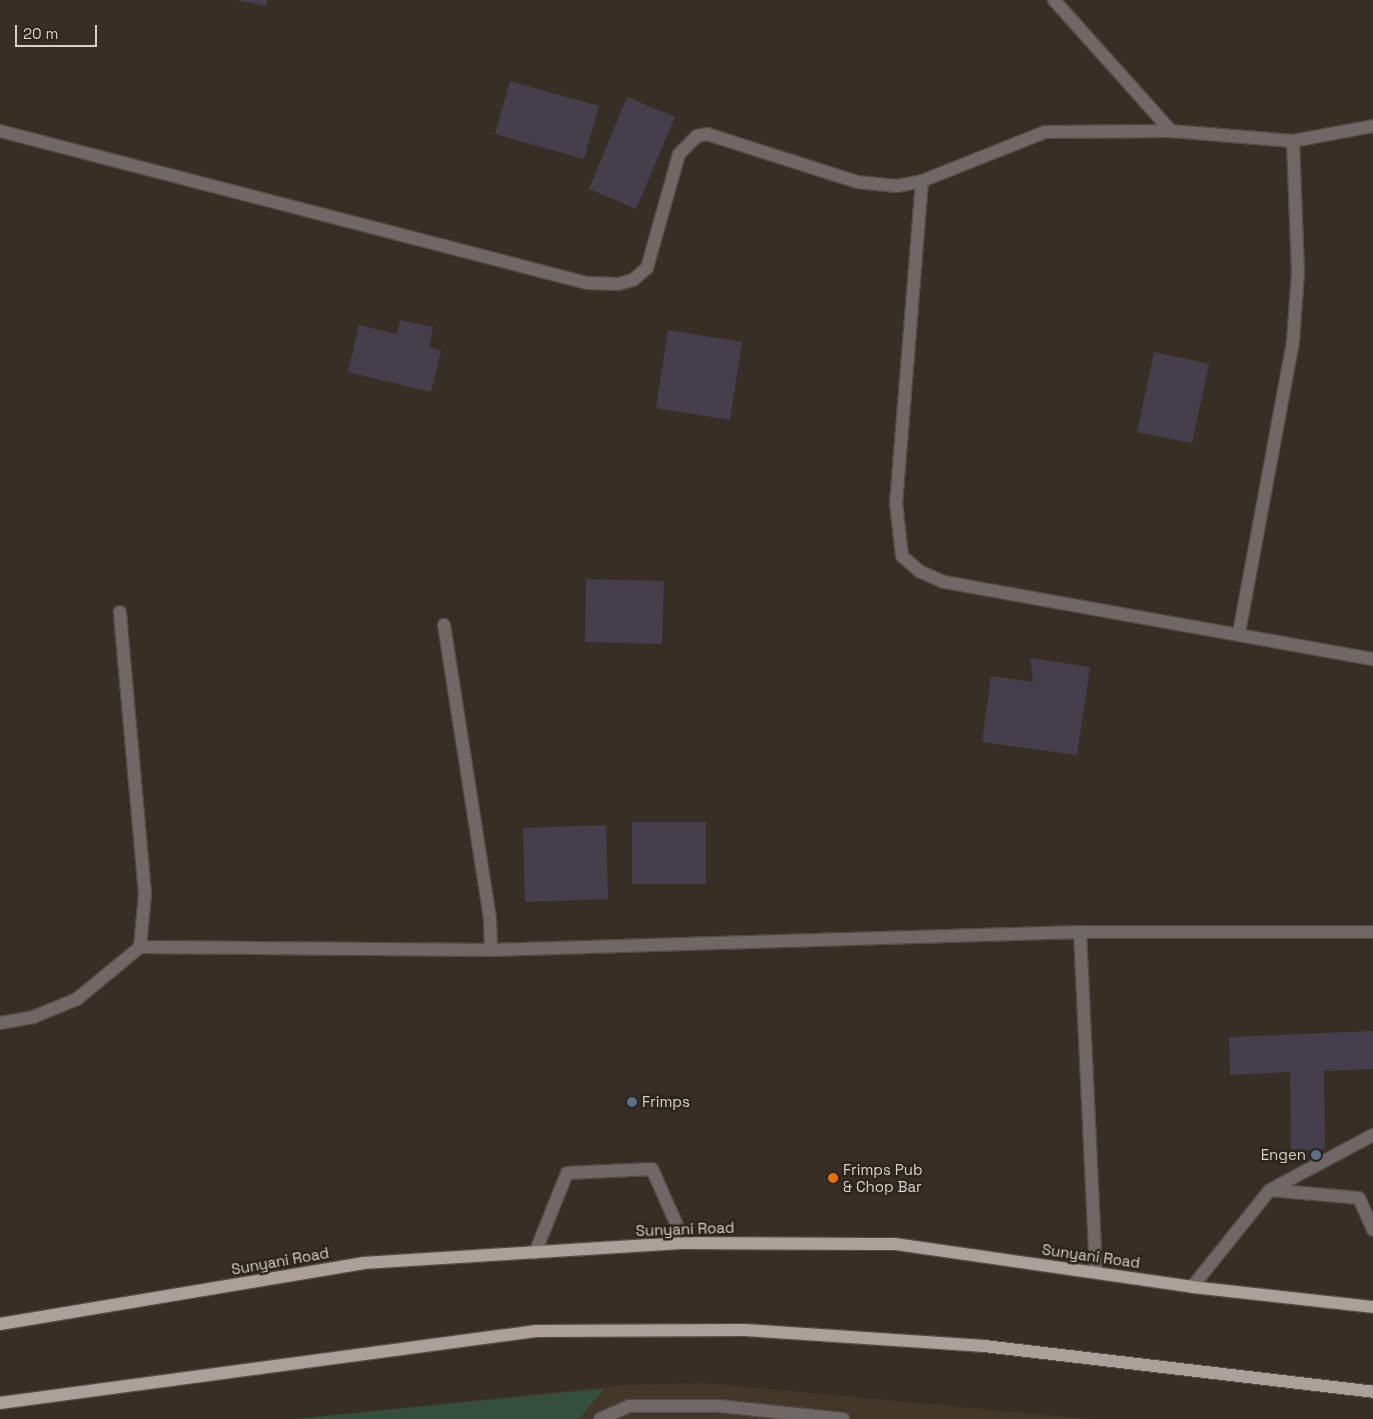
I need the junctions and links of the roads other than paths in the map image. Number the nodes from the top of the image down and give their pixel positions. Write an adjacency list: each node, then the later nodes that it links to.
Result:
1 (1054, 0): 4 (street)
2 (1373, 126): 5 (street)
3 (0, 131): 6 (street)
4 (1171, 131): 5 (street); 6 (street)
5 (1293, 141): 9 (street)
6 (922, 181): 9 (street)
7 (120, 612): 13 (street)
8 (444, 625): 14 (street)
9 (1239, 633): 10 (street)
10 (1373, 660)
11 (1080, 932): 12 (street); 14 (street); 21 (street)
12 (1373, 932)
13 (140, 947): 14 (street); 15 (street)
14 (490, 950)
15 (0, 1023)
16 (1373, 1135): 17 (street)
17 (1270, 1190): 18 (street); 22 (street)
18 (1373, 1230)
19 (685, 1243): 20 (main road, Sunyani Road); 20 (street); 21 (main road, Sunyani Road)
20 (535, 1252): 24 (main road, Sunyani Road)
21 (1096, 1273): 22 (main road, Sunyani Road)
22 (1192, 1287): 23 (main road, Sunyani Road)
23 (1373, 1307)
24 (0, 1324)
25 (1373, 1392): 26 (main road)
26 (0, 1403)
27 (600, 1419): 28 (street)
28 (843, 1419)

